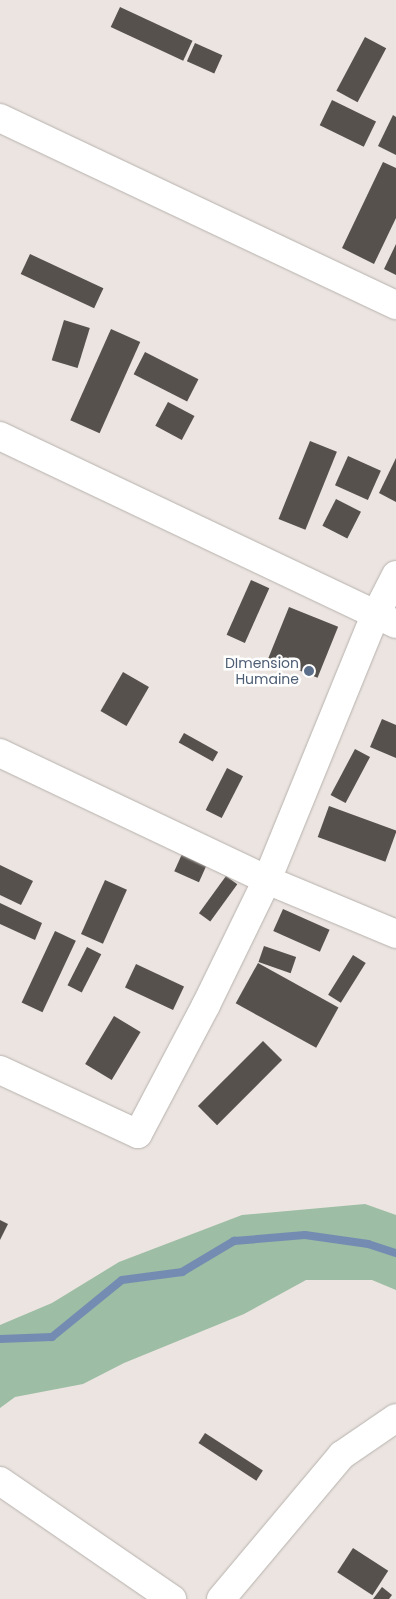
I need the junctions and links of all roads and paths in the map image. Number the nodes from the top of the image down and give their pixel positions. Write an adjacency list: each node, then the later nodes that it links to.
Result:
1 (0, 118): 2 (street)
2 (396, 305)
3 (0, 436): 5 (street)
4 (396, 575): 5 (street)
5 (386, 620): 7 (street)
6 (0, 753): 7 (street)
7 (267, 880): 8 (street); 9 (street)
8 (396, 934)
9 (0, 1070)
10 (390, 1431): 13 (street)
11 (0, 1481): 12 (street)
12 (172, 1599)
13 (221, 1599)

